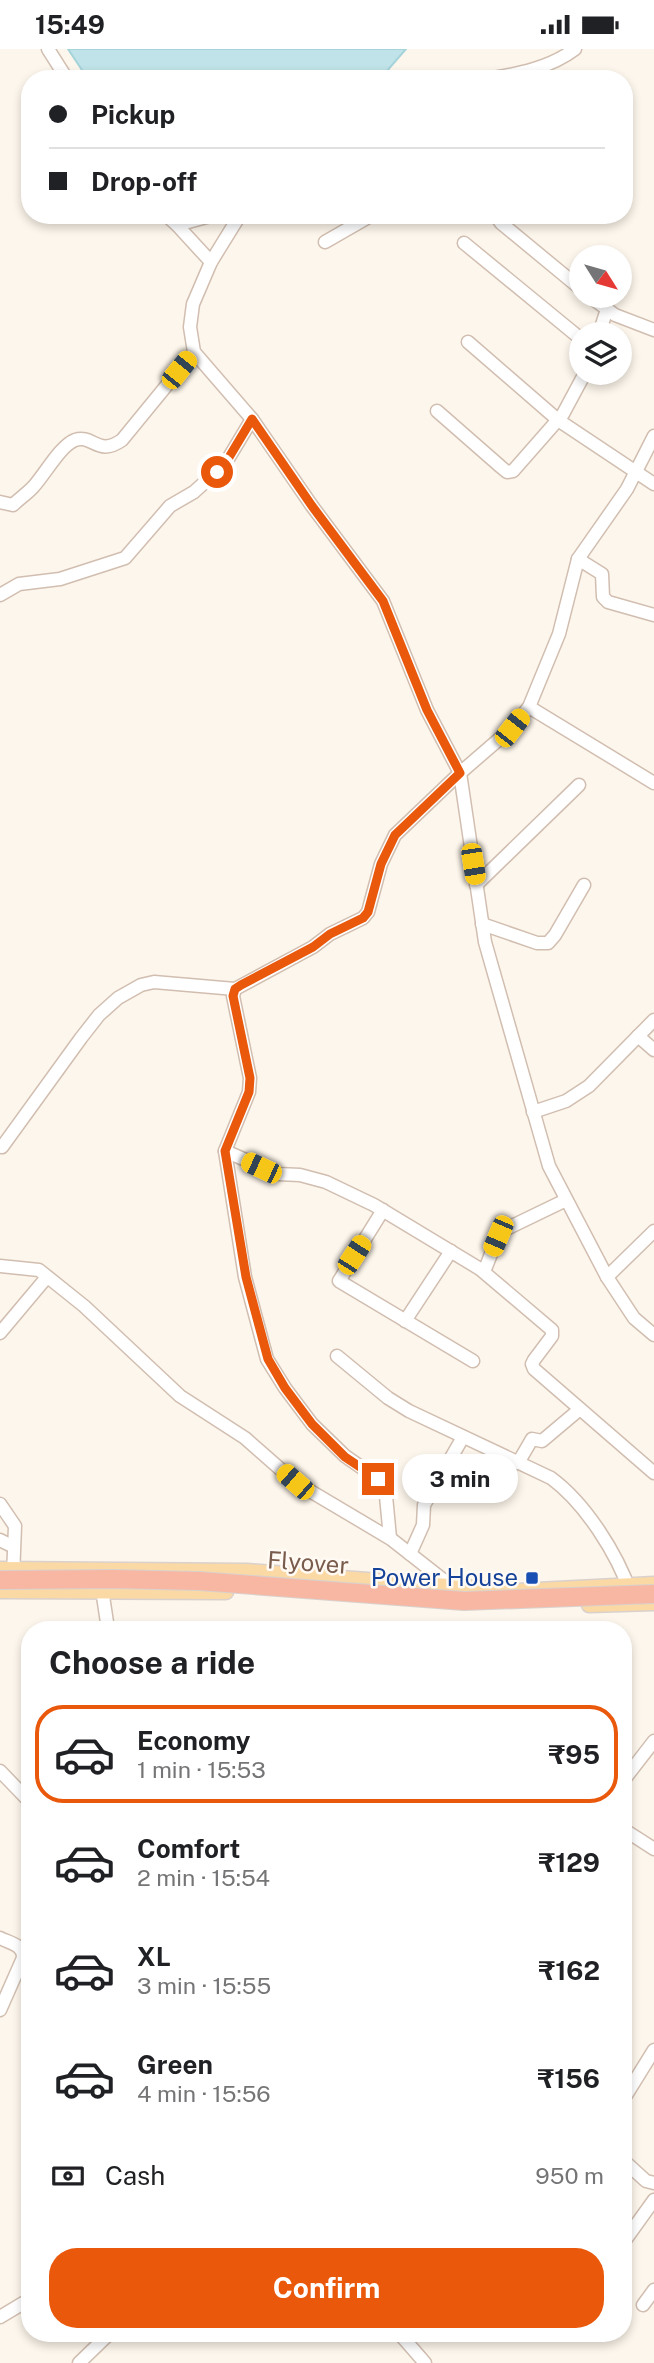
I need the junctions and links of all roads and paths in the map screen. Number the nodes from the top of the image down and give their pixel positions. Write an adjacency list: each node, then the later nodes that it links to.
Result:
1 (48, 49): 3 (street)
2 (575, 49): 4 (street)
3 (61, 70)
4 (530, 70)
5 (181, 224): 9 (street)
6 (234, 224): 12 (street)
7 (356, 224): 10 (street)
8 (502, 224): 13 (street)
9 (177, 225): 12 (street)
10 (325, 242)
11 (464, 243): 17 (street)
12 (211, 262): 20 (street)
13 (569, 279)
14 (604, 308): 15 (street)
15 (607, 310): 16 (street); 18 (street)
16 (603, 322)
17 (569, 329)
18 (654, 330)
19 (468, 342): 24 (street)
20 (194, 352): 23 (street); 28 (street)
21 (578, 385): 24 (street)
22 (437, 411): 24 (street)
23 (252, 419): 30 (street); 33 (street)
24 (558, 421): 26 (street)
25 (654, 436): 26 (street)
26 (636, 474): 27 (street); 29 (street)
27 (654, 484)
28 (0, 502)
29 (578, 559): 31 (street); 32 (street)
30 (0, 595)
31 (654, 615)
32 (528, 707): 33 (street); 34 (street)
33 (460, 773): 36 (street); 39 (street)
34 (654, 783)
35 (579, 785): 36 (street)
36 (476, 884): 38 (street)
37 (584, 885): 38 (street)
38 (482, 924): 43 (street)
39 (235, 989): 44 (street); 45 (street)
40 (654, 1020): 41 (street)
41 (638, 1037): 42 (street); 43 (street)
42 (654, 1050)
43 (533, 1112): 46 (street)
44 (2, 1147)
45 (225, 1151): 47 (street); 66 (street)
46 (566, 1200): 51 (street); 52 (street)
47 (383, 1210): 49 (street); 54 (street)
48 (654, 1231): 52 (street)
49 (451, 1251): 51 (street); 54 (street)
50 (0, 1266): 53 (street)
51 (484, 1272): 59 (street)
52 (607, 1276): 56 (street)
53 (47, 1277): 55 (street); 66 (street)
54 (405, 1321): 58 (street)
55 (0, 1333)
56 (654, 1335)
57 (337, 1356): 60 (street)
58 (472, 1361)
59 (580, 1409): 61 (street); 62 (street)
60 (463, 1437): 61 (street); 69 (street)
61 (518, 1463): 73 (street)
62 (654, 1473)
63 (0, 1504): 65 (street)
64 (0, 1515): 65 (street)
65 (15, 1526): 68 (street)
66 (390, 1538): 69 (street)
67 (0, 1540): 68 (street)
68 (12, 1546): 71 (street)
69 (410, 1553): 74 (street)
70 (99, 1569): 71 (main road); 74 (main road); 75 (street)
71 (5, 1580): 75 (main road); 76 (highway, Flyover, bridge)
72 (654, 1584): 73 (main road)
73 (628, 1585): 74 (main road); 78 (street)
74 (451, 1586): 79 (street)
75 (102, 1590): 79 (main road); 80 (street)
76 (654, 1594)
77 (654, 1603): 78 (main road)
78 (635, 1604): 79 (main road)
79 (453, 1607)
80 (107, 1621)
81 (654, 1741): 82 (street)
82 (632, 1769)
83 (0, 1771): 84 (street)
84 (21, 1793)
85 (632, 1835): 86 (street)
86 (654, 1849)
87 (0, 1938): 88 (street)
88 (21, 1948)
89 (21, 1960): 90 (street)
90 (0, 2010)
91 (654, 2050): 92 (street)
92 (632, 2085)
93 (632, 2168): 94 (street)
94 (654, 2183)
95 (654, 2200): 96 (street)
96 (632, 2231)
97 (654, 2290): 99 (street)
98 (21, 2304): 100 (street)
99 (643, 2305)
100 (0, 2317)
101 (101, 2342): 103 (street)
102 (407, 2342): 104 (street)
103 (79, 2363)
104 (425, 2363)

